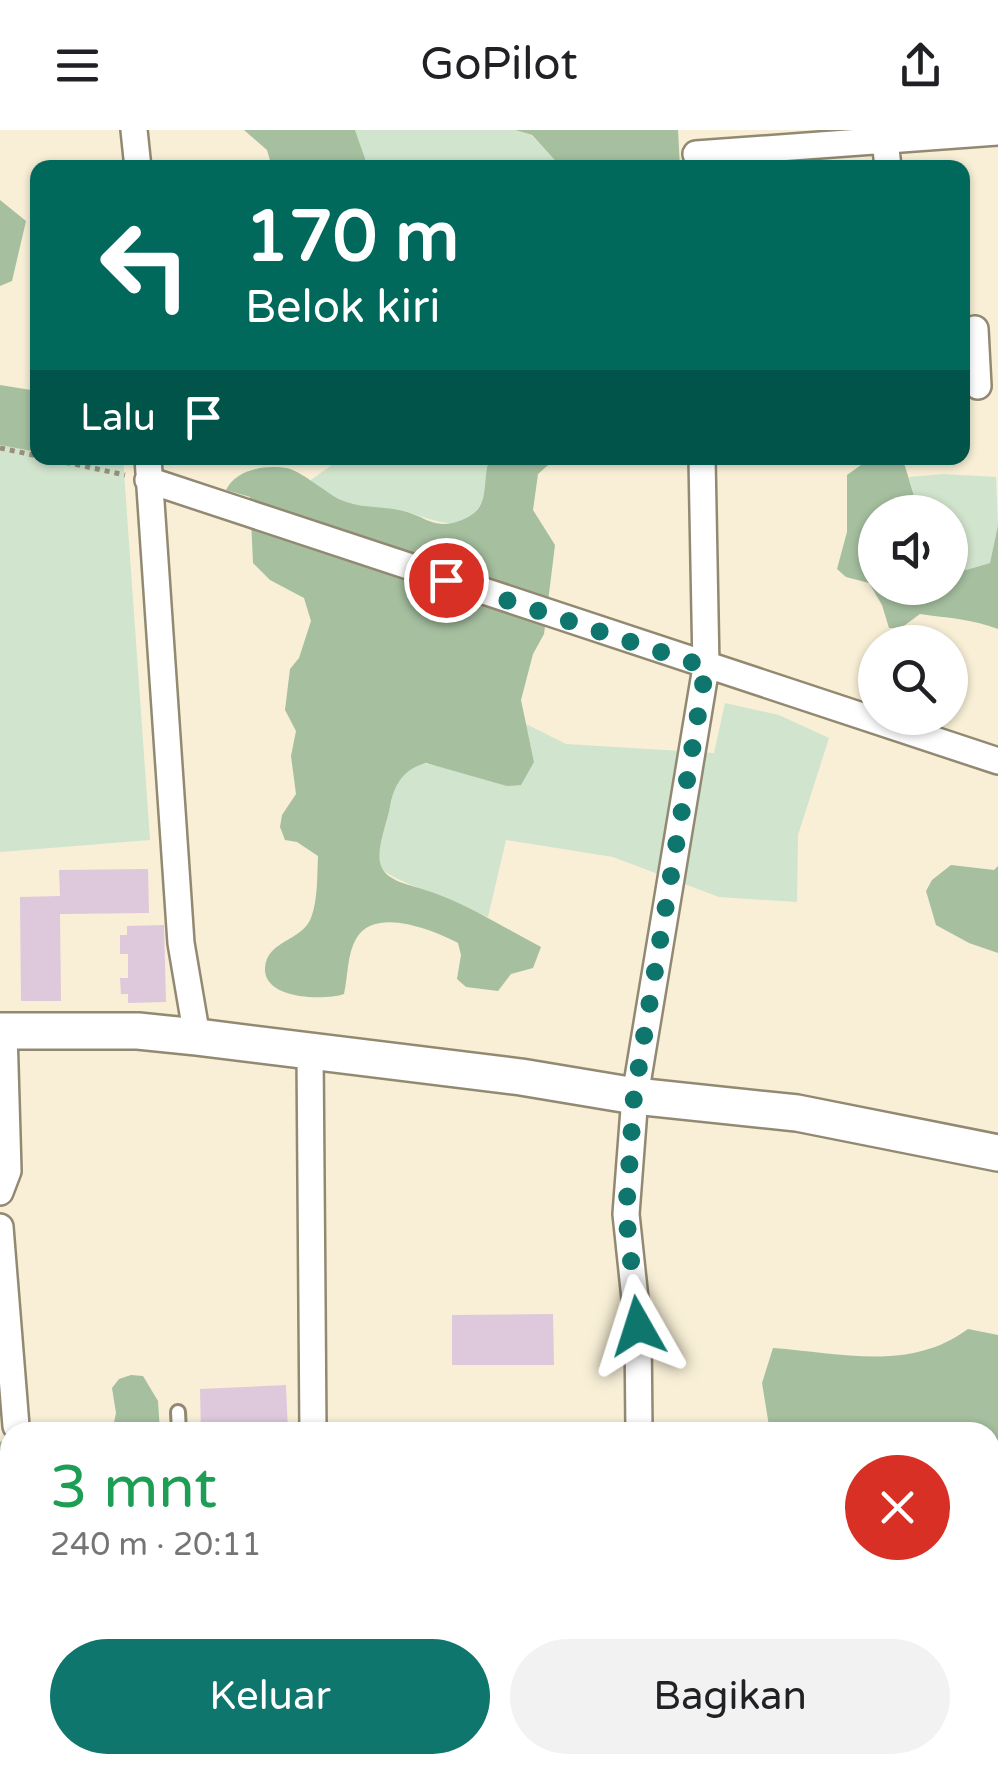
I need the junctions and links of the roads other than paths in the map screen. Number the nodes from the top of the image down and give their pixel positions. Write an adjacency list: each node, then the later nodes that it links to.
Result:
1 (134, 130): 5 (street)
2 (998, 132): 3 (street)
3 (885, 138): 4 (street); 6 (street)
4 (695, 150)
5 (137, 160)
6 (887, 160)
7 (979, 329): 8 (street)
8 (978, 386)
9 (702, 465): 11 (street)
10 (148, 469): 11 (street); 14 (street)
11 (706, 667): 12 (street); 16 (street)
12 (998, 761)
13 (2, 1030): 14 (main road); 18 (street)
14 (197, 1037): 15 (main road)
15 (310, 1051): 16 (main road); 23 (street)
16 (634, 1096): 17 (main road); 24 (street)
17 (998, 1153)
18 (0, 1192)
19 (0, 1227): 21 (street)
20 (178, 1412): 22 (lane)
21 (16, 1422)
22 (178, 1422)
23 (313, 1422)
24 (640, 1422)

